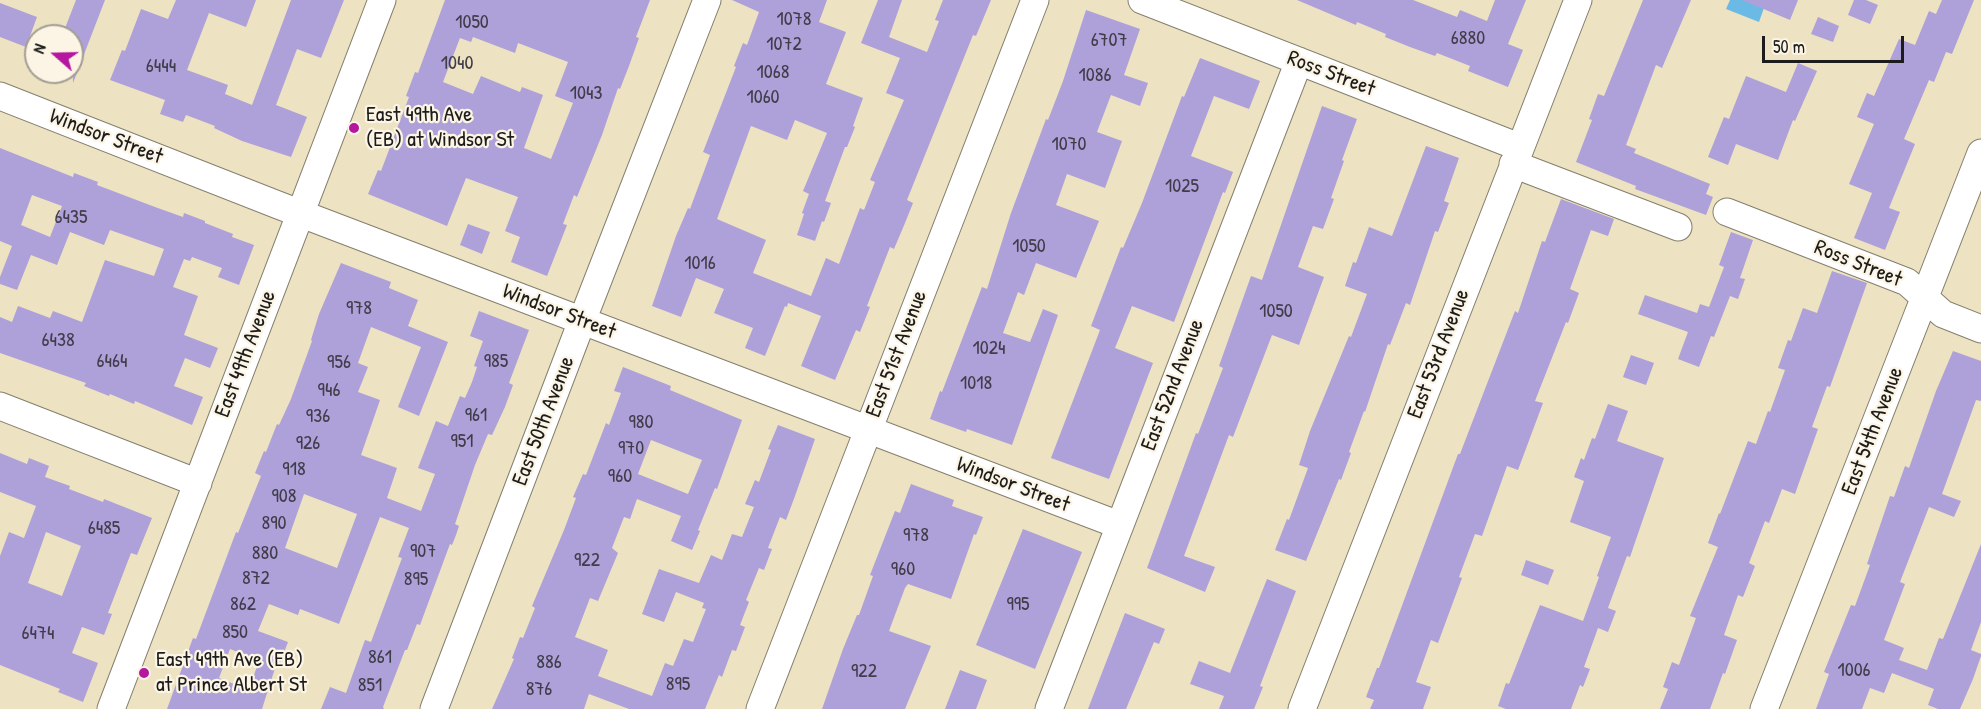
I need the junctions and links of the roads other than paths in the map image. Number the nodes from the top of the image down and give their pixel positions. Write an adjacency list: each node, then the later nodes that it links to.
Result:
1 (382, 0): 11 (street, East 49th Avenue)
2 (707, 0): 14 (street, East 50th Avenue)
3 (1035, 0): 17 (street, East 51st Avenue)
4 (1142, 0): 6 (street, Ross Street)
5 (1578, 0): 9 (street, East 53rd Avenue)
6 (1299, 61): 9 (street, Ross Street); 19 (street, East 52nd Avenue)
7 (0, 96): 11 (street, Windsor Street)
8 (1981, 153): 13 (street, East 54th Avenue)
9 (1516, 155): 12 (street, Ross Street); 24 (street, East 53rd Avenue)
10 (1727, 212): 13 (street, Ross Street)
11 (301, 214): 14 (street, Windsor Street); 18 (street, East 49th Avenue)
12 (1678, 227)
13 (1924, 298): 15 (street, Ross Street); 25 (street, East 54th Avenue)
14 (582, 321): 17 (street, Windsor Street); 21 (street, East 50th Avenue)
15 (1981, 329)
16 (0, 405): 18 (street)
17 (868, 430): 19 (street, Windsor Street); 22 (street, East 51st Avenue)
18 (198, 483): 20 (street, East 49th Avenue)
19 (1119, 525): 23 (street, East 52nd Avenue)
20 (111, 709)
21 (434, 709)
22 (760, 709)
23 (1048, 709)
24 (1302, 709)
25 (1764, 709)

